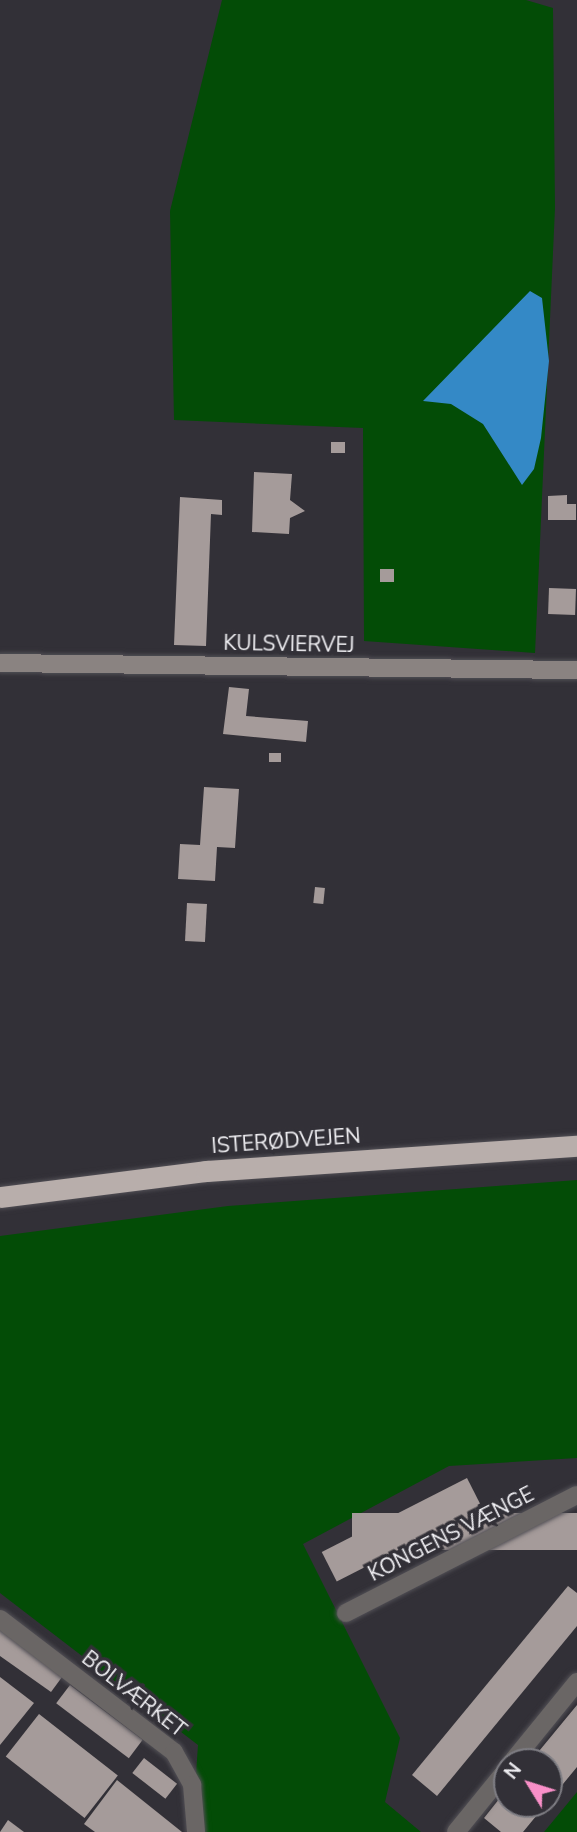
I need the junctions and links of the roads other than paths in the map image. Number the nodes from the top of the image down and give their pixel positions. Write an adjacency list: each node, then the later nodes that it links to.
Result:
1 (0, 663): 2 (street, KULSVIERVEJ)
2 (577, 670)
3 (577, 1146): 4 (highway, ISTERØDVEJEN)
4 (0, 1196)
5 (577, 1495): 6 (street, KONGENS VÆNGE)
6 (346, 1613)
7 (0, 1619): 11 (street, BOLVÆRKET)
8 (577, 1682): 9 (street)
9 (523, 1748)
10 (493, 1786): 12 (street)
11 (196, 1832)
12 (456, 1832)

